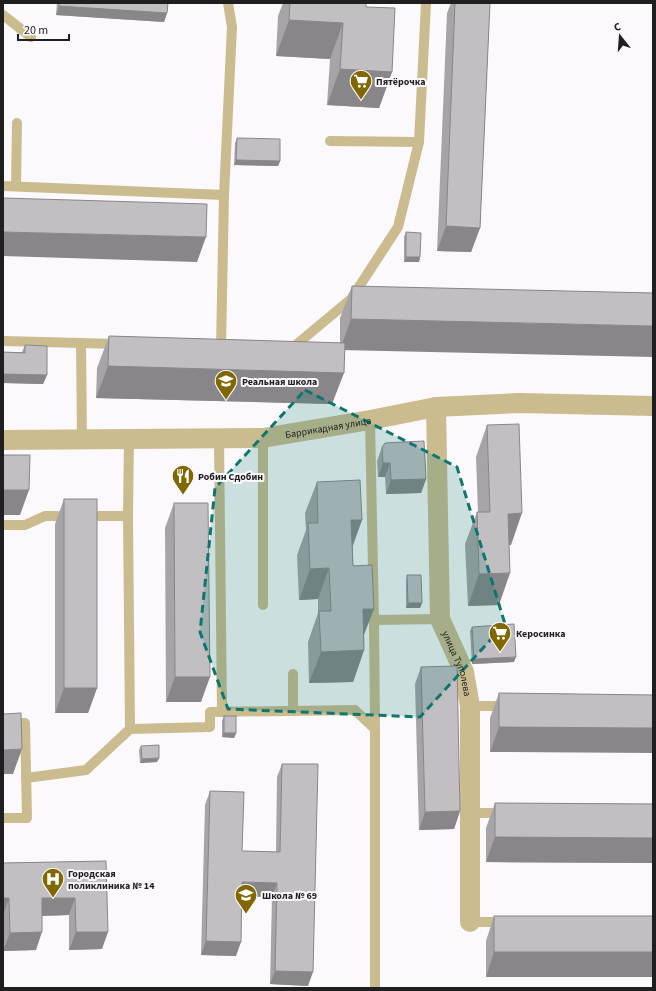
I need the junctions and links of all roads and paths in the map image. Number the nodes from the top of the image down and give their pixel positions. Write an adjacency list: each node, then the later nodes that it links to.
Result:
1 (228, 3): 10 (lane)
2 (426, 3): 7 (lane)
3 (3, 15): 4 (lane)
4 (31, 37)
5 (17, 122): 9 (lane)
6 (330, 141): 7 (lane)
7 (420, 142): 11 (lane)
8 (3, 186): 9 (lane)
9 (16, 186): 10 (lane)
10 (224, 195): 16 (lane)
11 (350, 299): 12 (lane); 17 (lane)
12 (366, 299)
13 (3, 341): 14 (lane)
14 (81, 343): 15 (lane); 23 (lane)
15 (128, 344)
16 (221, 347)
17 (284, 349)
18 (653, 406): 19 (street, Баррикадная улица)
19 (436, 407): 20 (street, Баррикадная улица); 29 (street, улица Туполева)
20 (370, 420): 22 (street, Баррикадная улица); 30 (lane)
21 (129, 438): 23 (street, Баррикадная улица); 24 (street, Баррикадная улица); 26 (lane)
22 (263, 438): 24 (street, Баррикадная улица); 28 (lane)
23 (82, 439): 25 (street, Баррикадная улица)
24 (219, 439): 35 (lane)
25 (3, 440)
26 (128, 516): 27 (lane); 37 (lane)
27 (3, 525)
28 (263, 605)
29 (440, 619): 30 (lane); 32 (street, улица Туполева)
30 (374, 620): 38 (lane)
31 (293, 674): 34 (lane)
32 (470, 706): 33 (lane); 41 (street, улица Туполева)
33 (517, 706)
34 (293, 711): 35 (lane); 38 (lane)
35 (222, 712): 37 (lane)
36 (3, 723): 39 (lane)
37 (130, 729): 39 (lane)
38 (375, 729): 45 (lane)
39 (26, 778): 42 (lane)
40 (518, 812): 41 (lane)
41 (470, 813): 43 (street, улица Туполева)
42 (3, 818)
43 (470, 922): 44 (lane)
44 (520, 922)
45 (375, 987)

